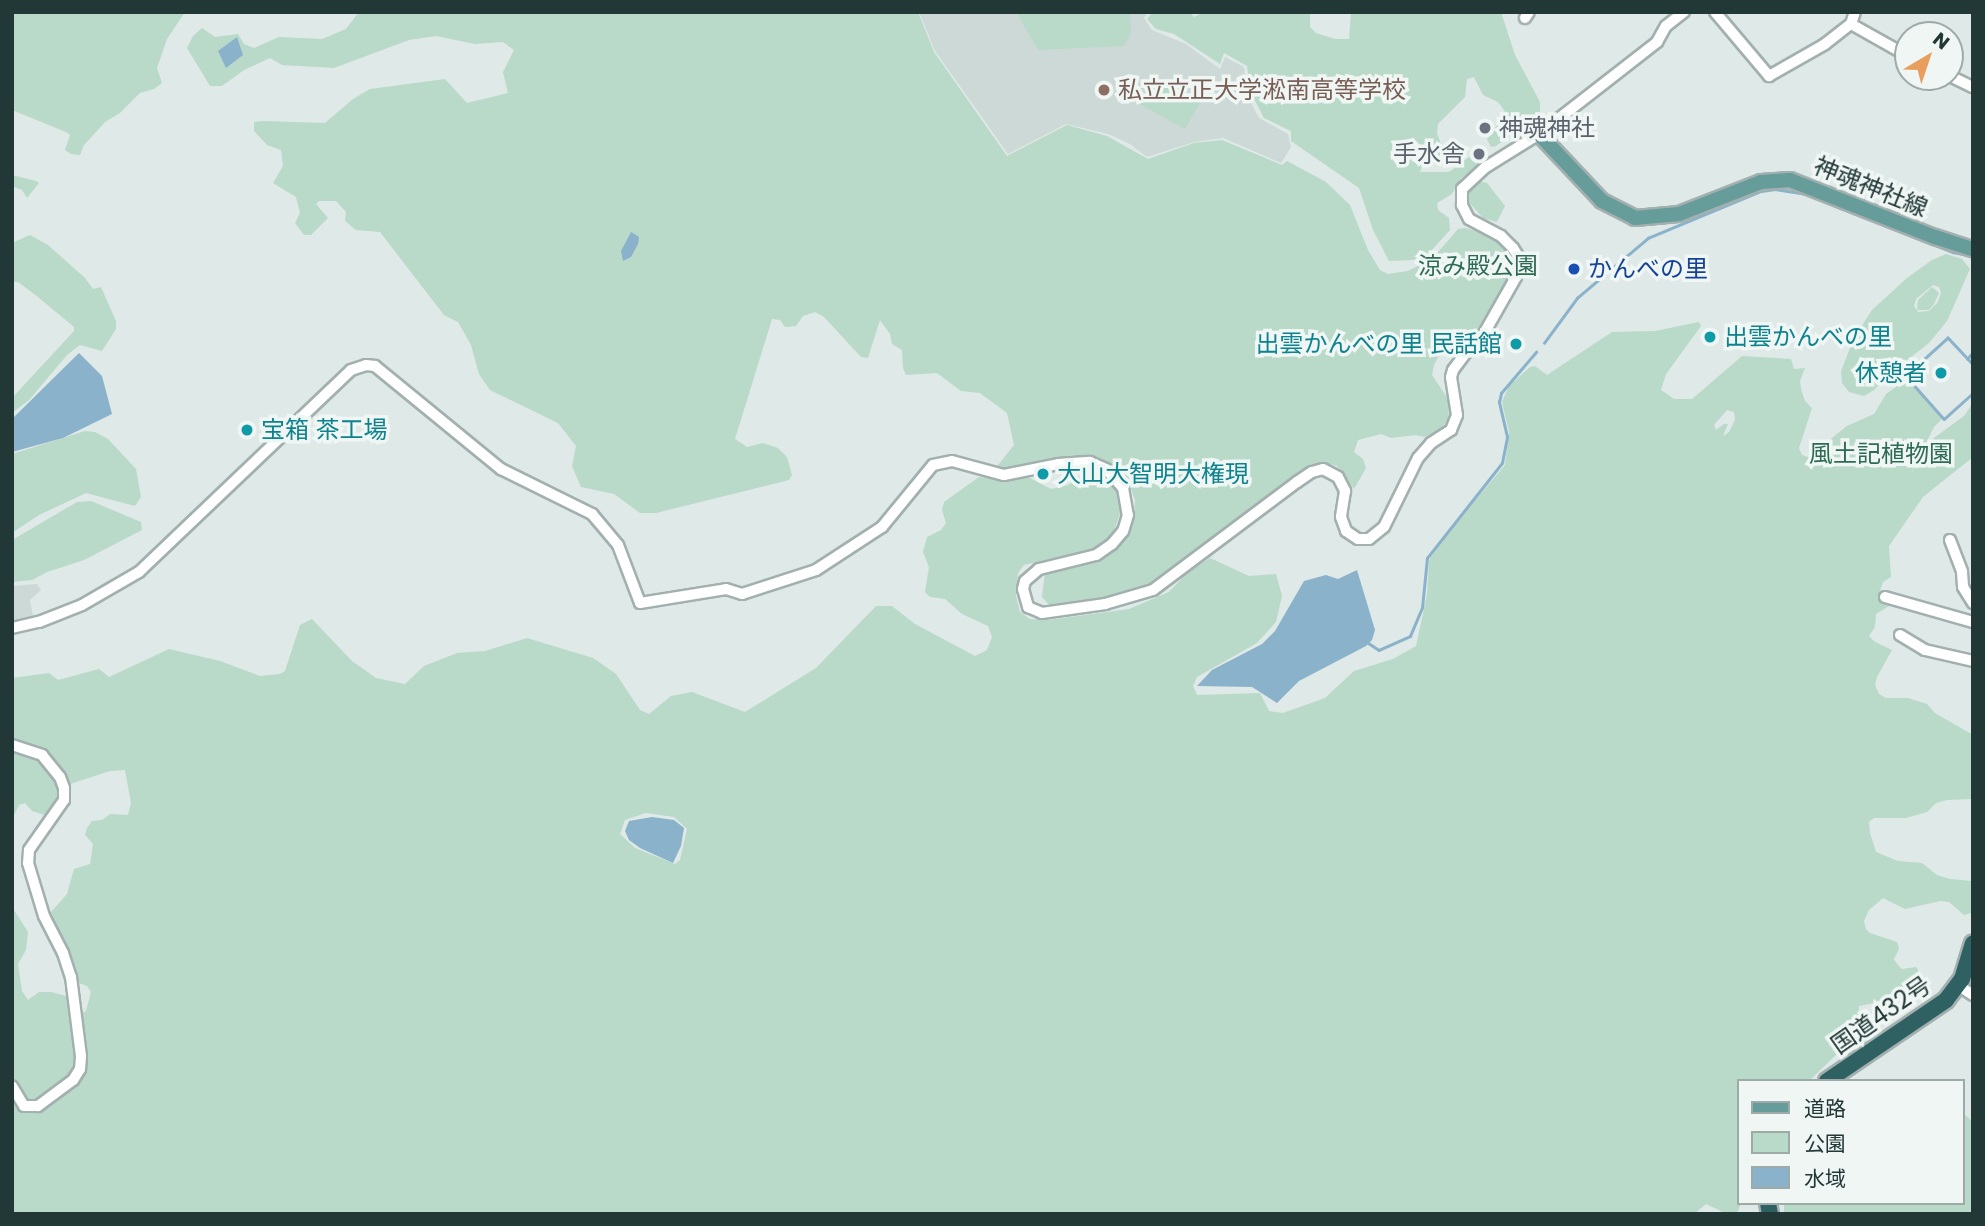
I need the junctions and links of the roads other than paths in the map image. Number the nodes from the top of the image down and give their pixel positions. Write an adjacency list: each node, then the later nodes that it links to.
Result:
1 (1684, 12): 6 (street)
2 (1715, 12): 4 (street)
3 (1855, 12): 4 (street)
4 (1851, 24): 5 (street)
5 (1894, 48)
6 (1539, 134): 7 (main road, 神魂神社線); 12 (street)
7 (1973, 248)
8 (1950, 540): 10 (street)
9 (1885, 597): 11 (street)
10 (1973, 603)
11 (1973, 622)
12 (12, 628)
13 (1900, 635): 14 (street)
14 (1973, 661)
15 (12, 745): 20 (street)
16 (1973, 944): 17 (highway, 国道432号)
17 (1958, 985): 18 (street); 19 (highway, 国道432号)
18 (1973, 995)
19 (1830, 1079)
20 (12, 1086)

